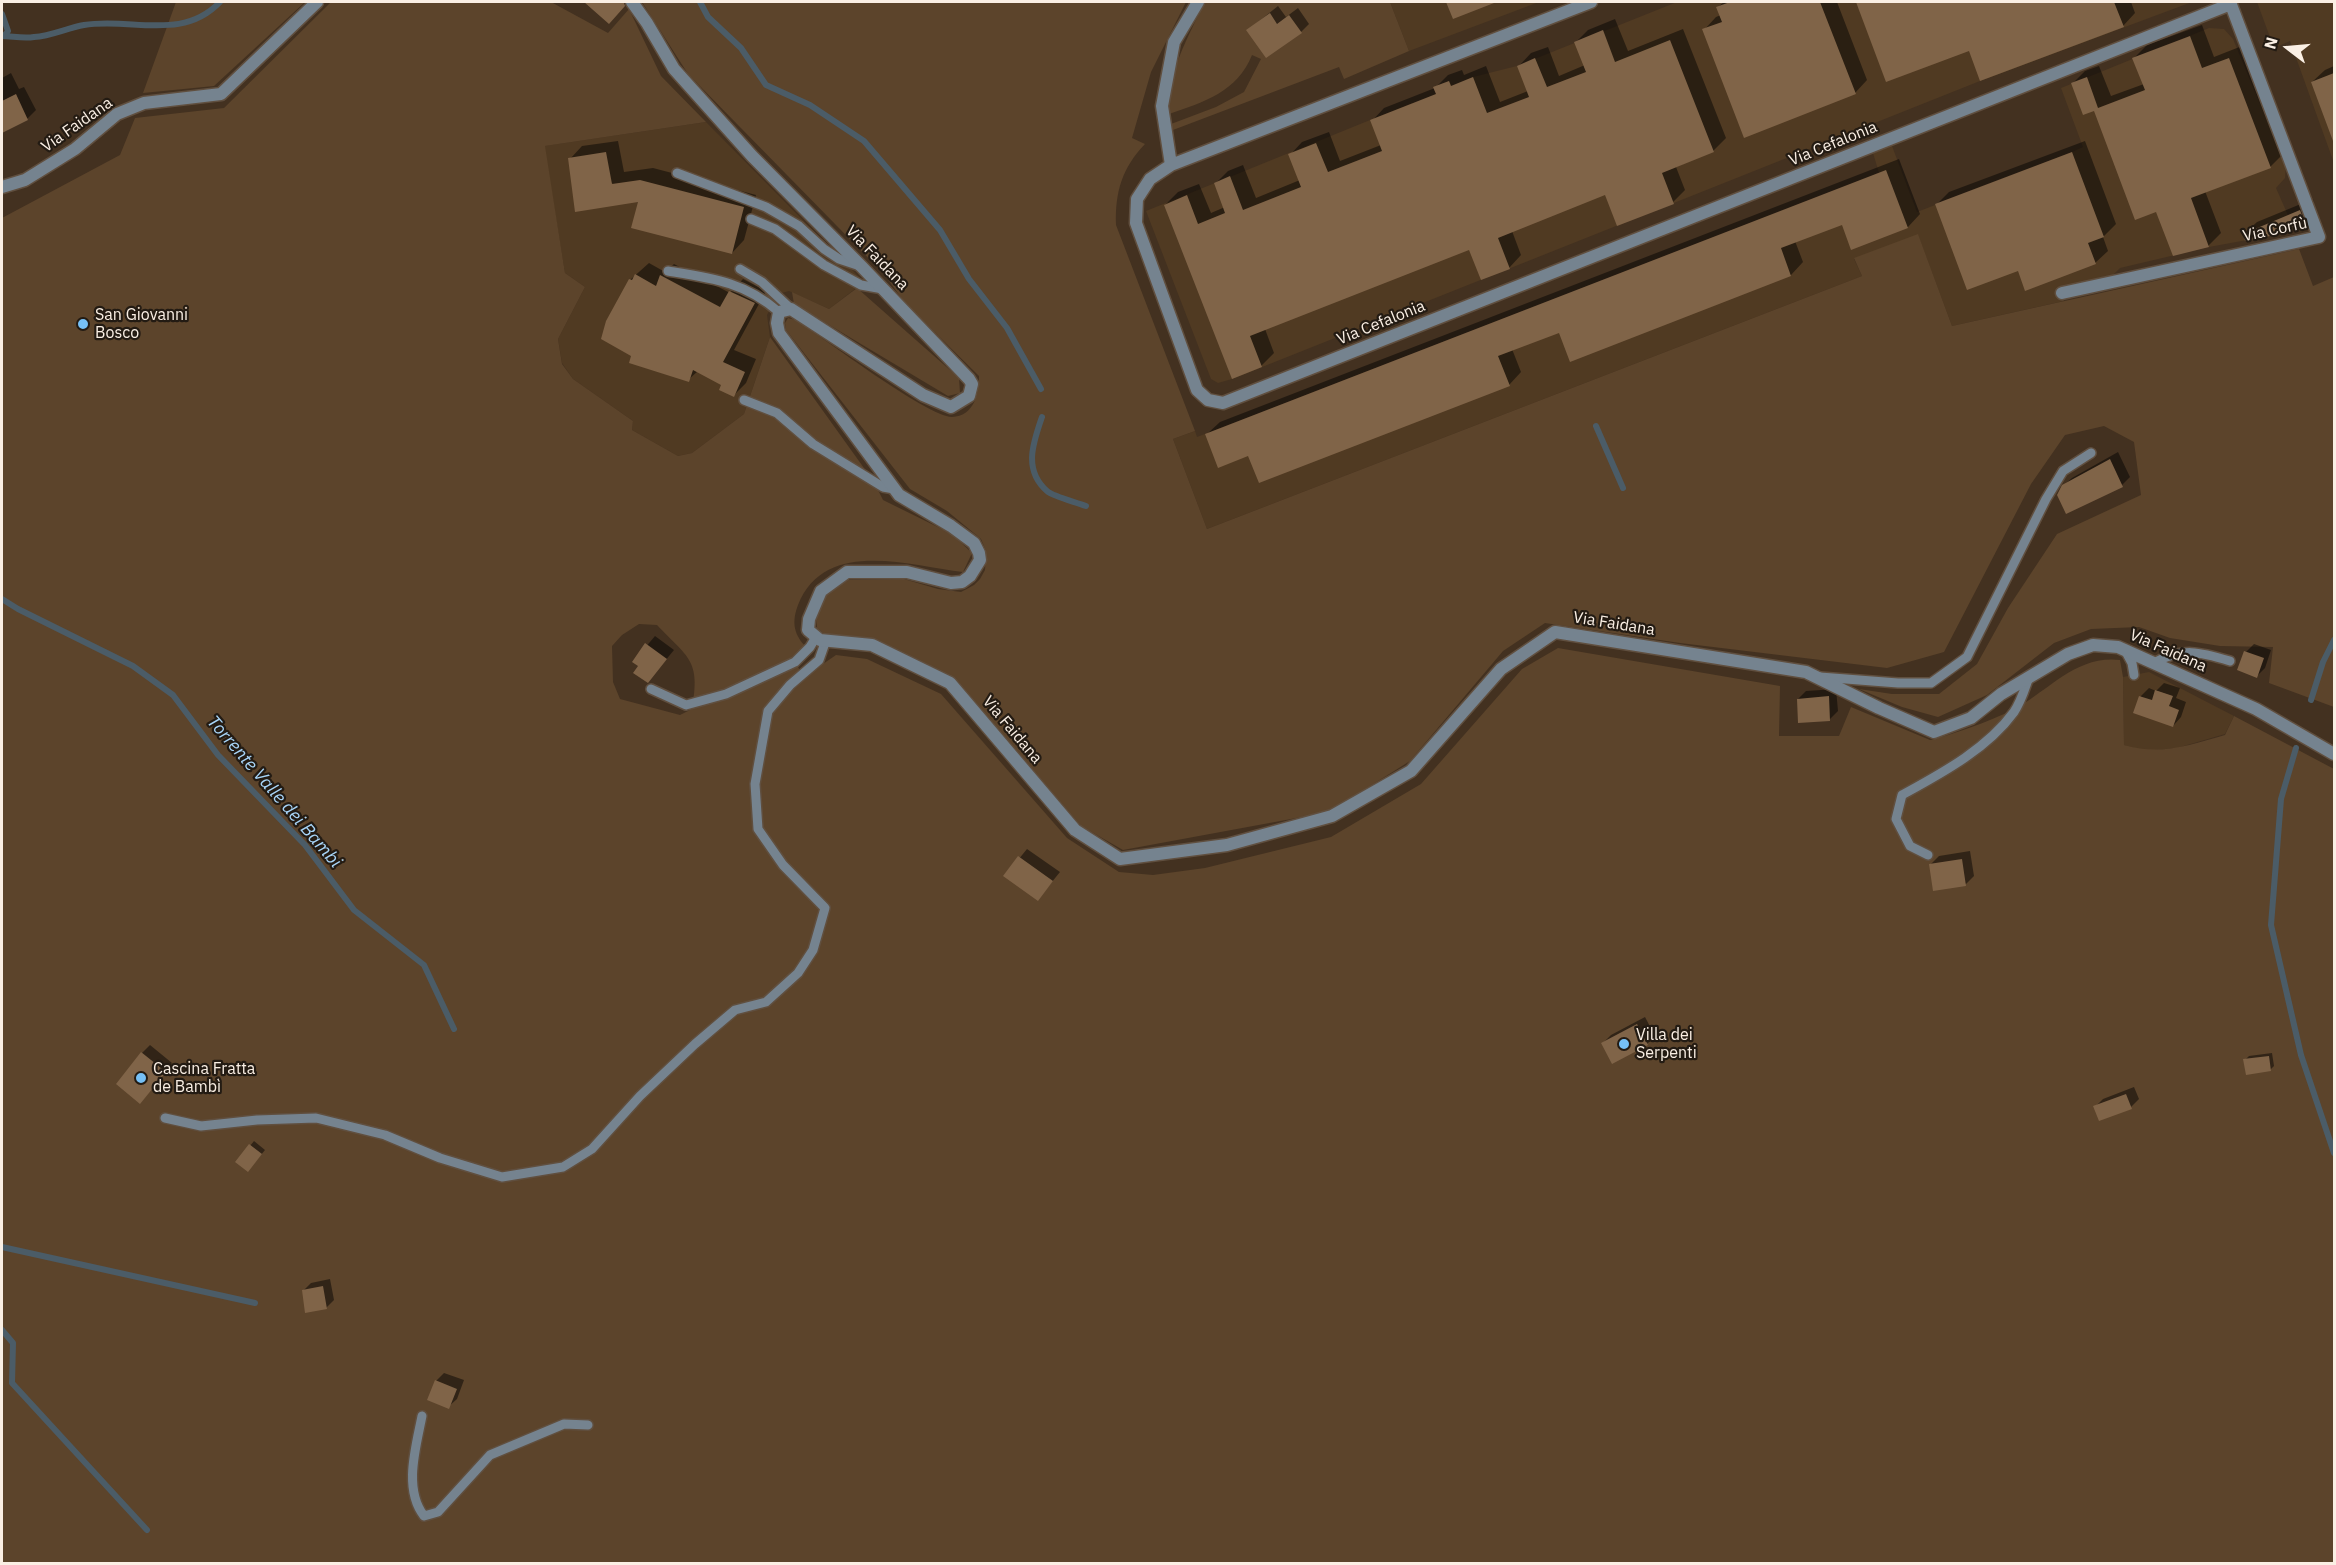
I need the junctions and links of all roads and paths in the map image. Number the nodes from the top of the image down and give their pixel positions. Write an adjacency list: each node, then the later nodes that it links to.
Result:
1 (317, 2): 8 (street, Via Faidana)
2 (632, 2): 10 (street, Via Faidana)
3 (1198, 2): 6 (street)
4 (1591, 2): 6 (street, Via Cefalonia)
5 (2230, 3): 6 (street, Via Cefalonia); 14 (street, Via Corfù)
6 (1171, 165)
7 (677, 173): 10 (lane)
8 (2, 187)
9 (751, 219): 13 (lane)
10 (862, 267): 13 (street, Via Faidana)
11 (740, 269): 15 (lane)
12 (668, 271): 15 (lane)
13 (883, 289): 15 (street, Via Faidana)
14 (2062, 293)
15 (785, 310): 18 (street)
16 (744, 400): 18 (lane)
17 (2091, 453): 24 (lane)
18 (894, 489): 19 (street)
19 (821, 639): 24 (street, Via Faidana); 26 (lane); 29 (lane)
20 (2125, 650): 22 (street, Via Faidana); 23 (lane); 25 (street, Via Faidana)
21 (2230, 661): 22 (lane)
22 (2154, 663): 27 (street, Via Faidana)
23 (2134, 675)
24 (1817, 677): 25 (street, Via Faidana)
25 (2029, 677): 28 (lane)
26 (651, 689)
27 (2334, 754)
28 (1928, 855)
29 (165, 1118)
30 (422, 1416): 31 (lane)
31 (588, 1425)

